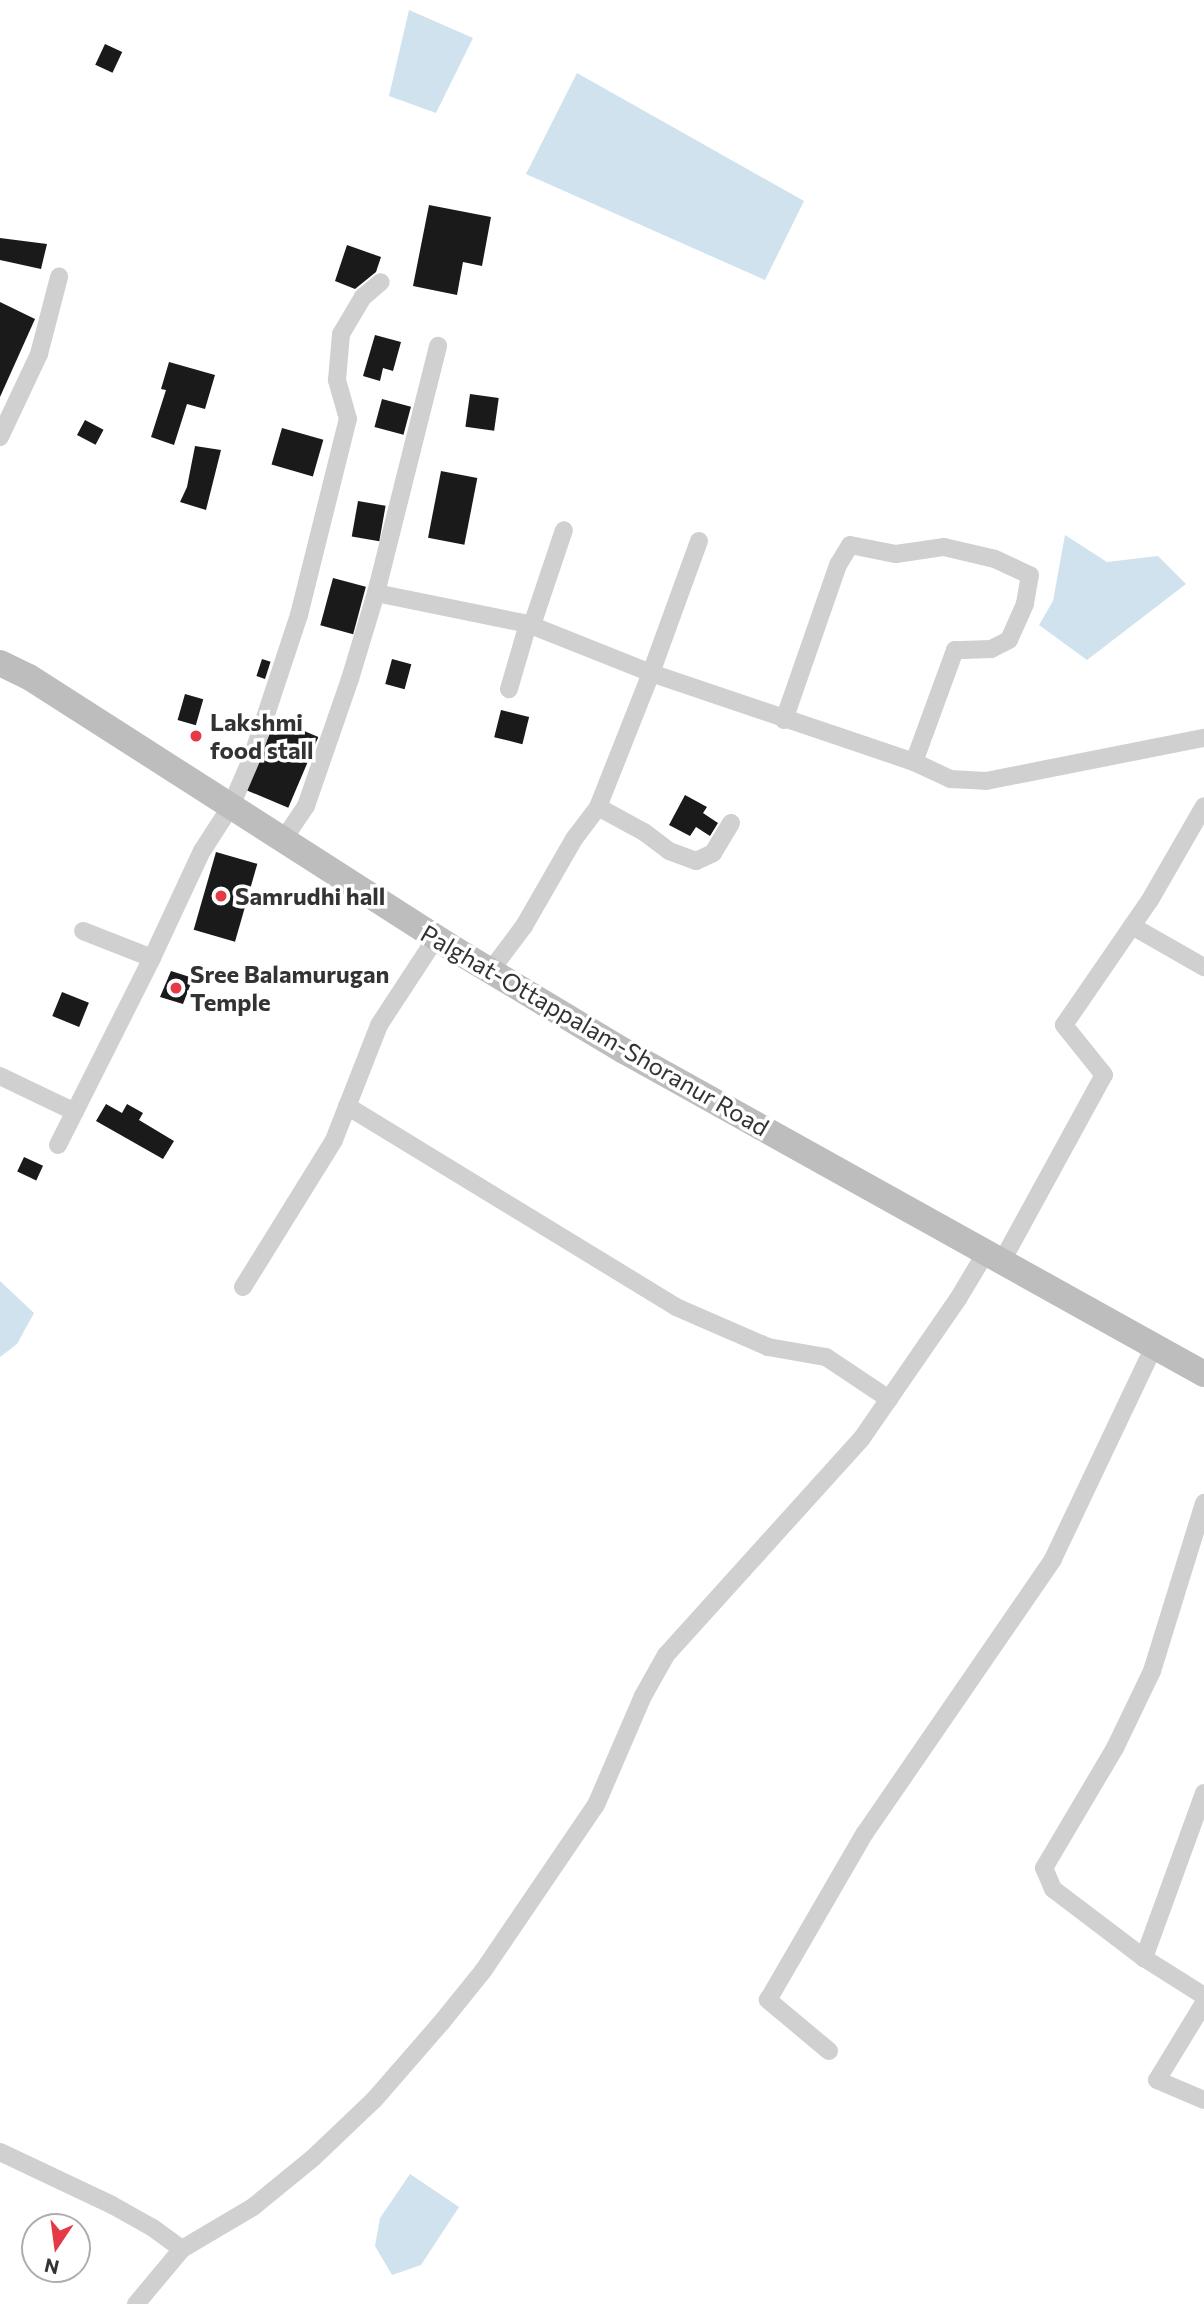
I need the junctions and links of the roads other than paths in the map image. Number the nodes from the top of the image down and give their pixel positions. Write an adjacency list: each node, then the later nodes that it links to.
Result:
1 (59, 277): 4 (street)
2 (381, 282): 15 (street)
3 (438, 346): 7 (street)
4 (0, 437)
5 (564, 530): 8 (street)
6 (699, 541): 10 (street)
7 (376, 593): 8 (street); 19 (street)
8 (530, 625): 10 (street); 11 (street)
9 (0, 663): 15 (main road, Palghat-Ottappalam-Shoranur Road)
10 (651, 673): 12 (street); 17 (street)
11 (509, 689)
12 (784, 720): 14 (street); 14 (street)
13 (1204, 738): 14 (street)
14 (914, 762)
15 (231, 806): 19 (main road, Palghat-Ottappalam-Shoranur Road); 23 (street)
16 (1204, 806): 20 (street)
17 (598, 807): 18 (street); 25 (street)
18 (731, 822)
19 (283, 840): 22 (main road, Palghat-Ottappalam-Shoranur Road)
20 (1132, 926): 24 (street); 30 (street)
21 (83, 931): 23 (street)
22 (436, 938): 25 (main road, Palghat-Ottappalam-Shoranur Road); 27 (street)
23 (152, 958): 28 (street)
24 (1204, 967)
25 (491, 970): 30 (main road, Palghat-Ottappalam-Shoranur Road)
26 (0, 1076): 28 (street)
27 (347, 1106): 31 (street); 34 (street)
28 (75, 1112): 29 (street)
29 (58, 1145)
30 (994, 1257): 32 (main road, Palghat-Ottappalam-Shoranur Road); 34 (street)
31 (243, 1287)
32 (1154, 1346): 33 (main road, Palghat-Ottappalam-Shoranur Road); 40 (street)
33 (1204, 1374)
34 (889, 1399): 43 (street)
35 (1204, 1503): 37 (street)
36 (1204, 1793): 37 (street)
37 (1144, 1958): 38 (street)
38 (1204, 1996)
39 (1204, 2003): 41 (street)
40 (829, 2051)
41 (1204, 2100)
42 (0, 2152): 43 (street)
43 (182, 2249): 44 (street)
44 (136, 2304)

